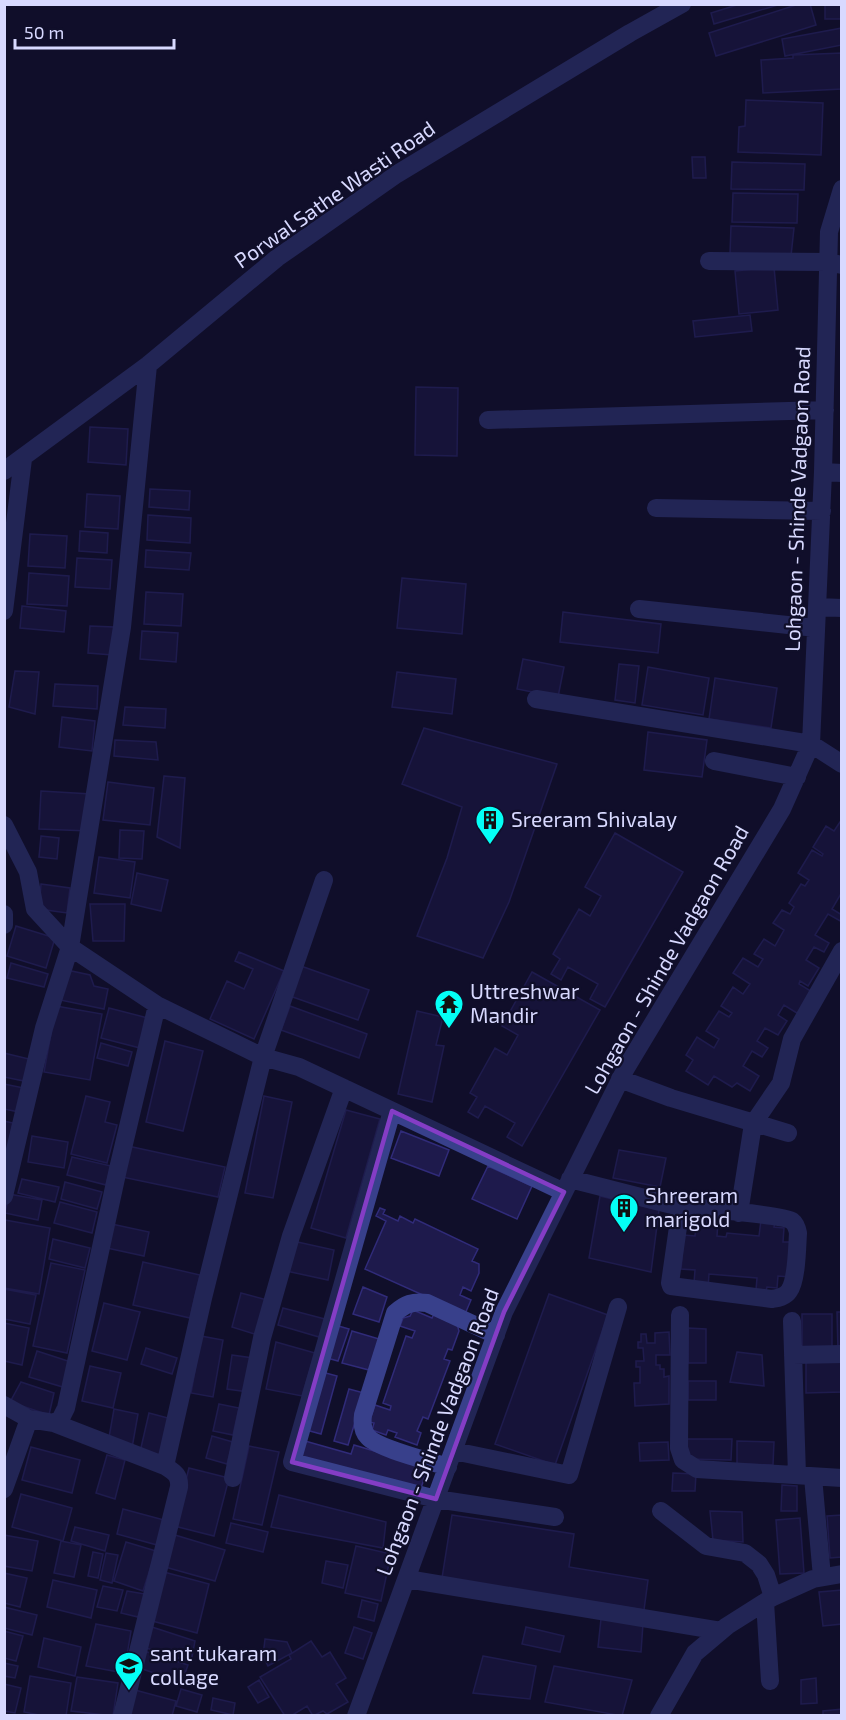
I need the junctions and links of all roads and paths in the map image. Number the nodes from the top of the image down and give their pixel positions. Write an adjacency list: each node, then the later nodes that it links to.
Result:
1 (682, 4): 5 (street, Porwal Sathe Wasti Road)
2 (842, 189): 4 (street, Lohgaon - Shinde Vadgaon Road)
3 (709, 261): 4 (street)
4 (835, 264): 6 (street, Lohgaon - Shinde Vadgaon Road)
5 (148, 365): 8 (street, Porwal Sathe Wasti Road); 27 (street)
6 (825, 410): 7 (street); 10 (street, Lohgaon - Shinde Vadgaon Road)
7 (488, 420)
8 (23, 459): 9 (street, Porwal Sathe Wasti Road); 16 (street)
9 (4, 471)
10 (832, 472): 12 (street, Lohgaon - Shinde Vadgaon Road)
11 (656, 508): 12 (street)
12 (822, 511): 13 (street, Lohgaon - Shinde Vadgaon Road)
13 (817, 608): 15 (street); 17 (street, Lohgaon - Shinde Vadgaon Road)
14 (639, 609): 17 (street)
15 (842, 609)
16 (4, 611)
17 (816, 628): 19 (street, Lohgaon - Shinde Vadgaon Road)
18 (536, 699): 19 (street)
19 (811, 744): 21 (street); 22 (street, Lohgaon - Shinde Vadgaon Road)
20 (714, 761): 22 (street)
21 (842, 764)
22 (797, 777): 31 (street, Lohgaon - Shinde Vadgaon Road)
23 (4, 825): 27 (street)
24 (324, 880): 30 (street)
25 (4, 914): 26 (street)
26 (4, 925)
27 (70, 947): 29 (street); 37 (street)
28 (842, 951): 34 (street)
29 (157, 1005): 30 (street); 48 (street)
30 (263, 1057): 32 (street); 50 (street)
31 (620, 1079): 34 (street); 36 (street, Lohgaon - Shinde Vadgaon Road)
32 (344, 1089): 33 (street); 52 (street)
33 (392, 1111): 36 (street); 55 (street)
34 (753, 1124): 35 (street); 39 (street)
35 (788, 1133)
36 (567, 1185): 38 (street); 43 (street, Lohgaon - Shinde Vadgaon Road)
37 (4, 1196)
38 (681, 1206): 39 (street); 39 (street)
39 (739, 1213)
40 (618, 1307): 49 (street)
41 (680, 1315): 51 (street)
42 (792, 1321): 45 (street)
43 (496, 1335): 49 (street, Lohgaon - Shinde Vadgaon Road); 49 (street)
44 (842, 1354): 45 (street)
45 (793, 1355): 51 (street)
46 (4, 1406): 47 (street)
47 (29, 1419): 48 (street); 54 (street)
48 (54, 1423): 50 (street)
49 (451, 1459): 55 (street, Lohgaon - Shinde Vadgaon Road)
50 (165, 1466): 64 (street)
51 (805, 1476): 53 (street); 59 (street)
52 (233, 1478)
53 (842, 1478)
54 (4, 1489)
55 (436, 1499): 57 (street); 60 (street, Lohgaon - Shinde Vadgaon Road)
56 (661, 1511): 61 (street)
57 (555, 1517)
58 (842, 1574): 59 (street)
59 (822, 1577): 61 (street)
60 (407, 1579): 62 (street); 65 (street, Lohgaon - Shinde Vadgaon Road)
61 (769, 1599): 62 (street); 63 (street)
62 (721, 1631): 66 (street)
63 (770, 1681)
64 (122, 1716)
65 (356, 1716)
66 (659, 1716)

